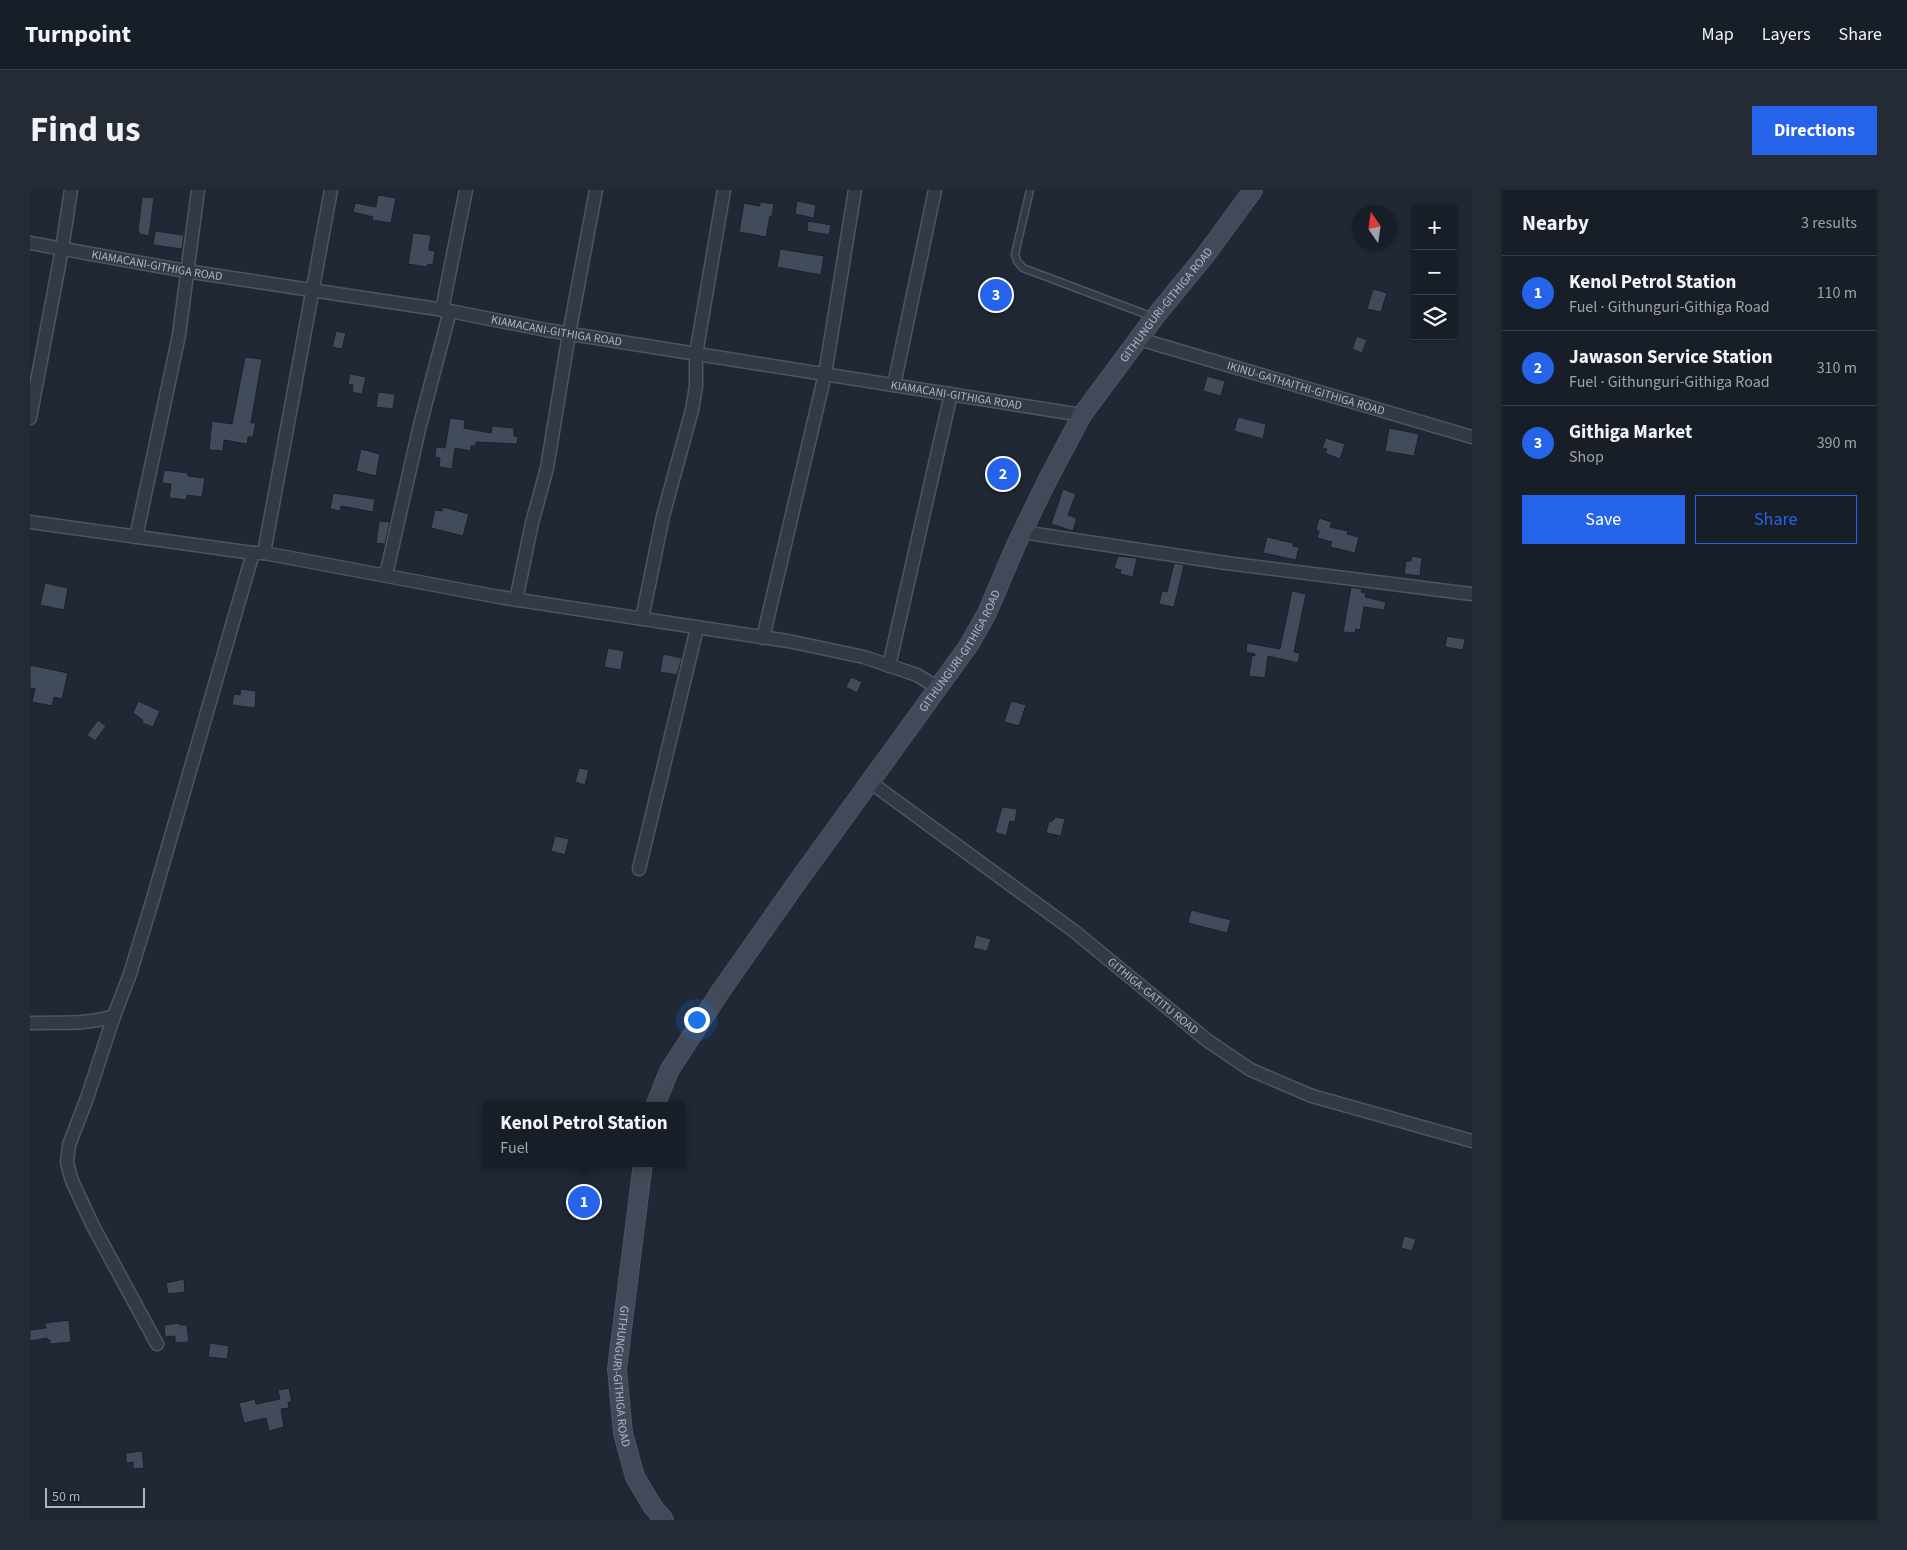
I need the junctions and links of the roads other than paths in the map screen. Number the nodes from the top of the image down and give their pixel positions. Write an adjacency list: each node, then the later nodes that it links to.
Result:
1 (71, 190): 12 (street)
2 (198, 190): 13 (street)
3 (331, 190): 14 (street)
4 (466, 190): 15 (street)
5 (596, 190): 17 (street)
6 (724, 190): 19 (street)
7 (855, 190): 20 (street)
8 (935, 190): 21 (street)
9 (1030, 190): 16 (lane)
10 (1250, 190): 16 (street, GITHUNGURI-GITHIGA ROAD)
11 (30, 243): 12 (street, KIAMACANI-GITHIGA ROAD)
12 (62, 249): 13 (street, KIAMACANI-GITHIGA ROAD); 24 (street)
13 (186, 270): 14 (street, KIAMACANI-GITHIGA ROAD); 28 (street)
14 (313, 289): 15 (street, KIAMACANI-GITHIGA ROAD); 29 (street)
15 (446, 310): 17 (street, KIAMACANI-GITHIGA ROAD); 30 (street)
16 (1154, 318): 18 (street, GITHUNGURI-GITHIGA ROAD)
17 (569, 334): 19 (street, KIAMACANI-GITHIGA ROAD); 32 (street)
18 (1138, 339): 23 (street, GITHUNGURI-GITHIGA ROAD); 25 (street, IKINU-GATHAITHI-GITHIGA ROAD)
19 (696, 354): 20 (street, KIAMACANI-GITHIGA ROAD); 33 (street)
20 (825, 374): 21 (street, KIAMACANI-GITHIGA ROAD); 35 (street)
21 (894, 385): 22 (street, KIAMACANI-GITHIGA ROAD)
22 (951, 394): 23 (street, KIAMACANI-GITHIGA ROAD); 36 (street)
23 (1082, 415): 27 (street, GITHUNGURI-GITHIGA ROAD)
24 (30, 418)
25 (1472, 437)
26 (30, 522): 28 (street)
27 (1022, 532): 31 (street); 37 (street, GITHUNGURI-GITHIGA ROAD)
28 (136, 537): 29 (street)
29 (259, 553): 30 (street); 40 (street)
30 (386, 575): 32 (street)
31 (1472, 594)
32 (516, 600): 33 (street)
33 (642, 619): 34 (street)
34 (697, 628): 35 (street); 39 (street)
35 (763, 638): 36 (street)
36 (890, 666): 37 (street)
37 (938, 688): 38 (street, GITHUNGURI-GITHIGA ROAD)
38 (870, 782): 42 (street, GITHUNGURI-GITHIGA ROAD); 43 (street, GITHIGA-GATITU ROAD)
39 (638, 869)
40 (114, 1016): 41 (street); 45 (street)
41 (30, 1023)
42 (657, 1102)
43 (1472, 1141)
44 (642, 1167): 46 (street, GITHUNGURI-GITHIGA ROAD)
45 (157, 1344)
46 (664, 1520)

